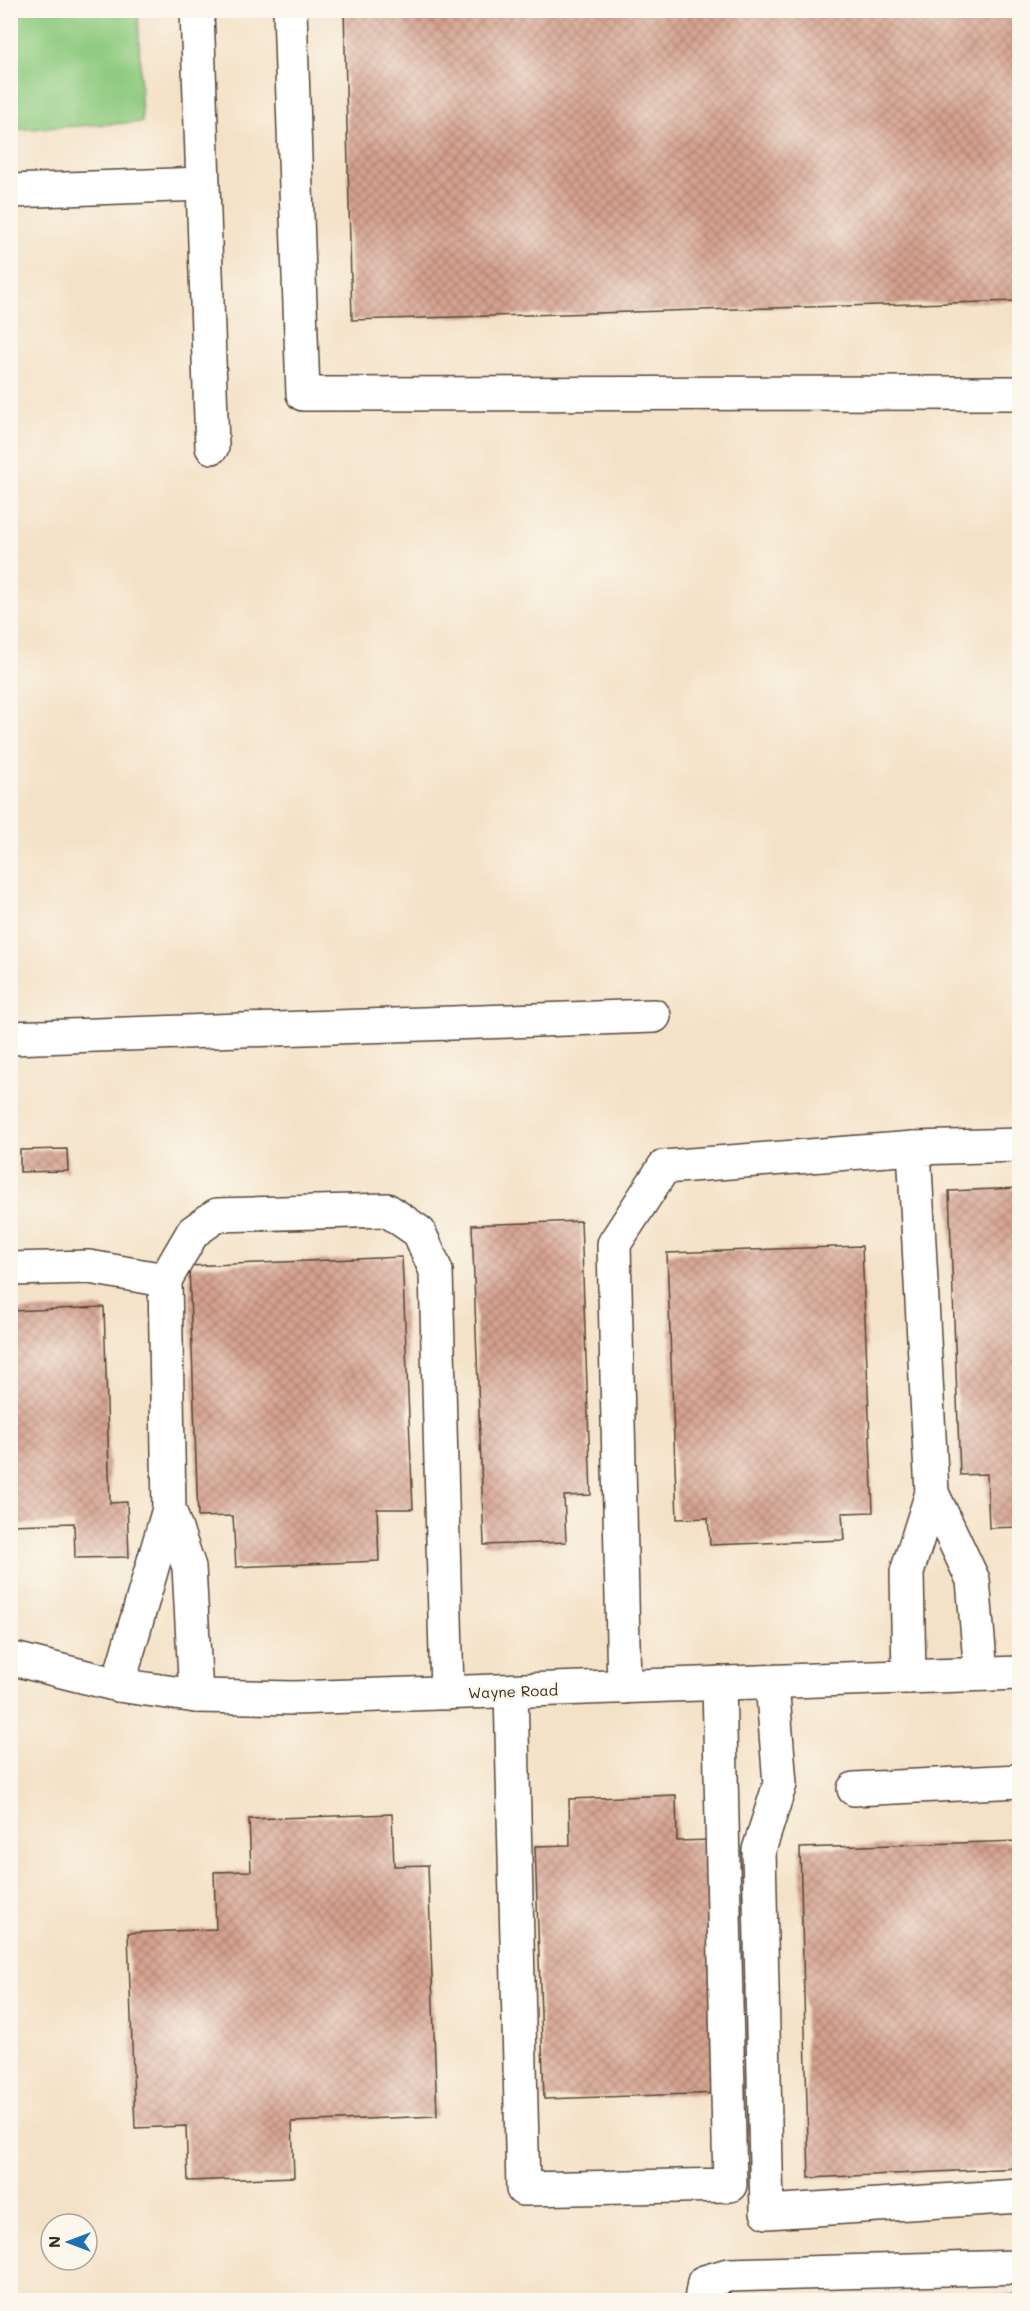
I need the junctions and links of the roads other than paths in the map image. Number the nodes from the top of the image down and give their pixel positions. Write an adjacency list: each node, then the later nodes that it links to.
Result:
1 (197, 10): 3 (street)
2 (290, 10): 5 (street)
3 (203, 184): 4 (street); 6 (street)
4 (10, 191)
5 (1020, 393)
6 (212, 447)
7 (654, 1016): 8 (street)
8 (10, 1038)
9 (1020, 1144): 10 (street)
10 (914, 1148): 13 (street); 22 (street)
11 (10, 1269): 12 (street)
12 (165, 1280): 14 (street); 24 (street)
13 (932, 1493): 17 (street); 18 (street)
14 (169, 1509): 21 (street); 25 (street)
15 (10, 1658): 21 (street, Wayne Road)
16 (1020, 1673): 17 (street, Wayne Road)
17 (981, 1674): 18 (street, Wayne Road)
18 (909, 1677): 19 (street, Wayne Road)
19 (772, 1682): 20 (street, Wayne Road); 28 (street)
20 (719, 1683): 22 (street, Wayne Road); 23 (street)
21 (118, 1685): 25 (street, Wayne Road)
22 (624, 1687): 23 (street, Wayne Road)
23 (511, 1691): 24 (street, Wayne Road)
24 (447, 1693): 25 (street, Wayne Road)
25 (196, 1696)
26 (1020, 1781): 27 (street)
27 (854, 1789)
28 (1020, 2196)
29 (1020, 2267): 30 (street)
30 (701, 2301)

